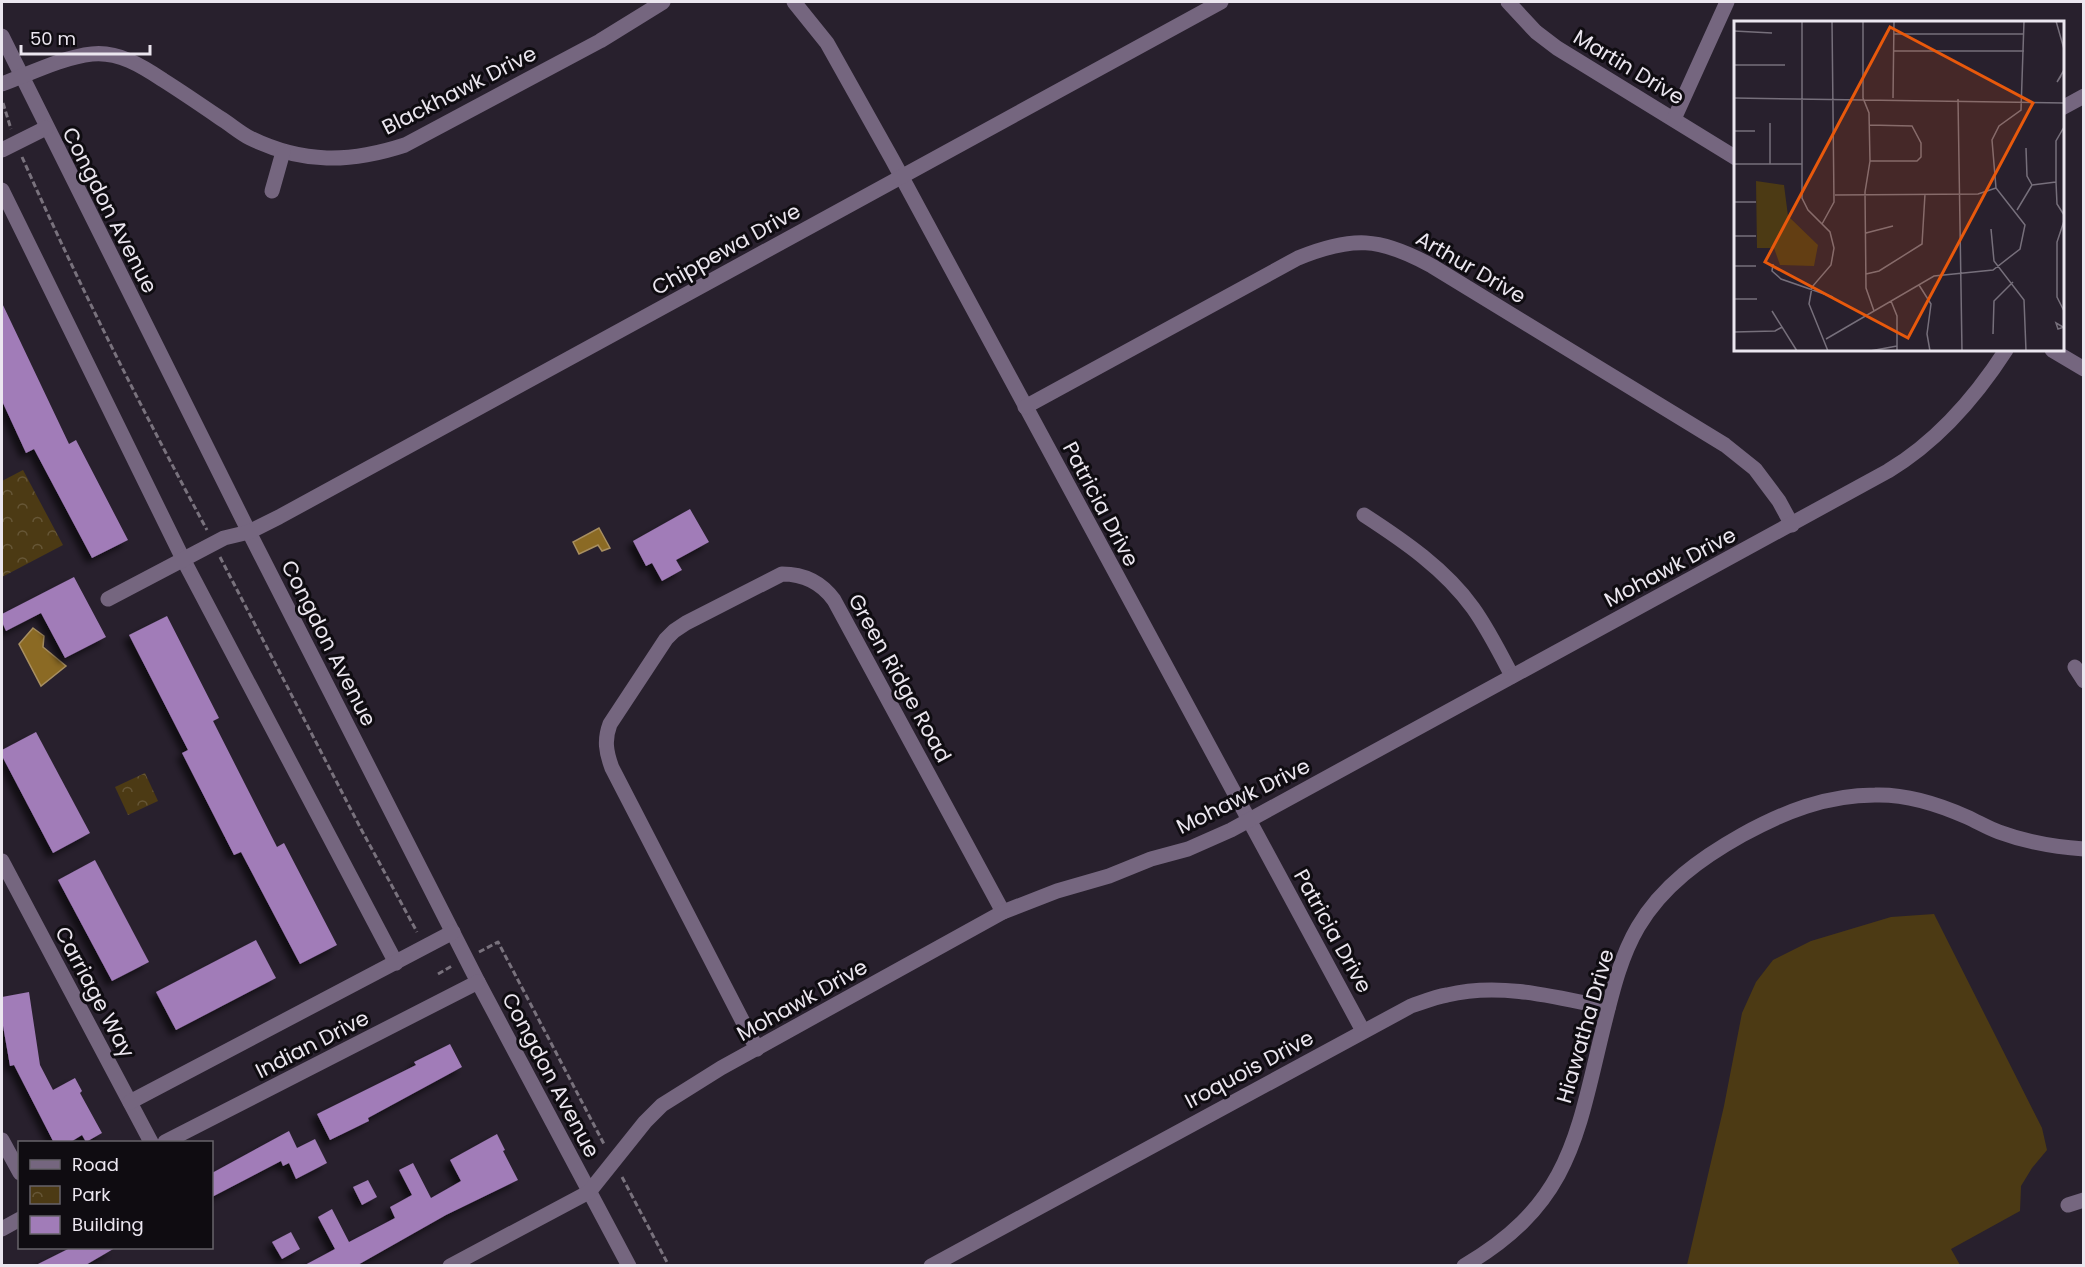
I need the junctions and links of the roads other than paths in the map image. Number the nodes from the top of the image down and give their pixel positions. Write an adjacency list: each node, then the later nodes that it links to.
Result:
1 (663, 2): 14 (street, Blackhawk Drive)
2 (794, 2): 16 (street, Patricia Drive)
3 (1221, 2): 16 (street, Chippewa Drive)
4 (1508, 2): 11 (street, Martin Drive)
5 (1727, 2): 11 (street)
6 (2, 36): 7 (street, Congdon Avenue)
7 (21, 77): 8 (street, Blackhawk Drive); 12 (street, Congdon Avenue); 14 (street, Blackhawk Drive)
8 (2, 84)
9 (2084, 96): 10 (street)
10 (2064, 107)
11 (1674, 118): 15 (street, Martin Drive)
12 (46, 128): 13 (street); 25 (street, Congdon Avenue)
13 (2, 150)
14 (283, 152): 18 (street)
15 (1734, 157)
16 (901, 177): 22 (street, Patricia Drive); 25 (street, Chippewa Drive)
17 (2, 190): 26 (street)
18 (272, 191)
19 (2005, 351): 24 (street, Mohawk Drive)
20 (2054, 351): 21 (street)
21 (2084, 369)
22 (1025, 407): 24 (street, Arthur Drive); 31 (street, Patricia Drive)
23 (1364, 515): 29 (street)
24 (1792, 525): 29 (street, Mohawk Drive)
25 (249, 532): 26 (street, Chippewa Drive); 35 (street, Congdon Avenue)
26 (183, 559): 27 (street, Chippewa Drive); 36 (street)
27 (108, 599)
28 (2075, 667): 30 (street)
29 (1512, 676): 31 (street, Mohawk Drive)
30 (2084, 681)
31 (1250, 821): 34 (street, Mohawk Drive); 39 (street, Patricia Drive)
32 (2084, 849): 38 (street, Hiawatha Drive)
33 (2, 861): 41 (street, Carriage Way)
34 (1003, 912): 40 (street, Mohawk Drive); 40 (street, Green Ridge Road)
35 (453, 932): 36 (street); 37 (street, Congdon Avenue)
36 (396, 963): 41 (street)
37 (478, 982): 44 (street, Indian Drive); 46 (street, Congdon Avenue)
38 (1608, 1008): 39 (street, Iroquois Drive); 54 (street, Hiawatha Drive)
39 (1363, 1032): 53 (street, Iroquois Drive)
40 (757, 1049): 46 (street, Mohawk Drive)
41 (130, 1102): 43 (street, Carriage Way)
42 (2, 1140): 45 (street)
43 (150, 1141)
44 (169, 1141)
45 (18, 1169)
46 (589, 1192): 51 (street, Mohawk Drive); 52 (street, Congdon Avenue)
47 (2084, 1200): 48 (street)
48 (2068, 1205)
49 (18, 1220): 50 (street)
50 (2, 1229)
51 (450, 1266)
52 (629, 1266)
53 (931, 1266)
54 (1464, 1266)

